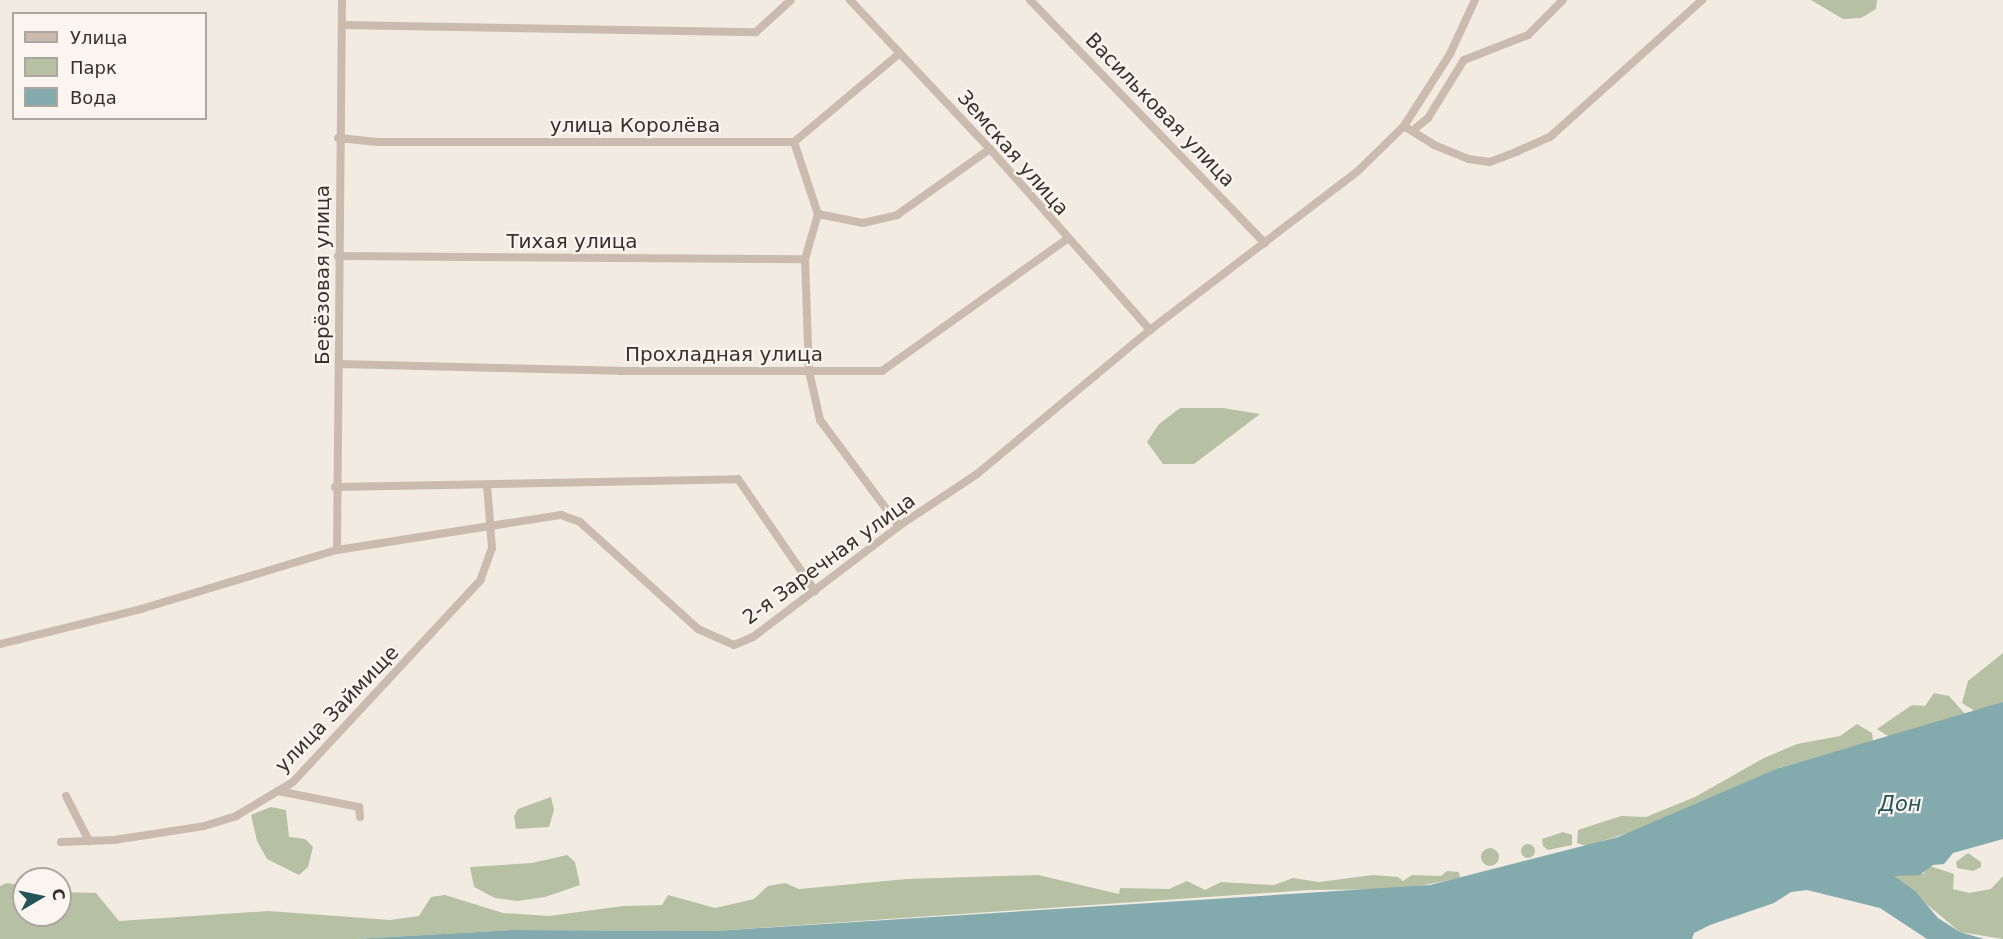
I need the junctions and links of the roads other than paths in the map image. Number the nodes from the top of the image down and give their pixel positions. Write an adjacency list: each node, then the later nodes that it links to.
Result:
1 (342, 0): 8 (street, Берёзовая улица)
2 (791, 0): 8 (street)
3 (850, 0): 9 (street, Земская улица)
4 (1030, 0): 16 (street, Васильковая улица)
5 (1475, 0): 10 (street)
6 (1563, 0): 10 (street)
7 (1702, 0): 10 (street)
8 (342, 26): 11 (street, Берёзовая улица)
9 (900, 52): 12 (street); 13 (street, Земская улица)
10 (1408, 129): 16 (street, 2-я Заречная улица)
11 (338, 138): 12 (street, улица Королёва); 17 (street, Берёзовая улица)
12 (794, 142): 14 (street)
13 (990, 149): 14 (street); 15 (street, Земская улица)
14 (818, 214): 18 (street)
15 (1067, 239): 19 (street, Земская улица); 21 (street, Прохладная улица)
16 (1265, 243): 19 (street, 2-я Заречная улица)
17 (338, 256): 18 (street, Тихая улица); 20 (street, Берёзовая улица)
18 (805, 260): 21 (street)
19 (1150, 330): 24 (street, 2-я Заречная улица)
20 (339, 364): 21 (street, Прохладная улица); 23 (street, Берёзовая улица)
21 (809, 371): 24 (street)
22 (487, 485): 23 (street); 25 (street, улица Займище); 27 (street)
23 (335, 487): 26 (street, Берёзовая улица)
24 (899, 526): 27 (street, 2-я Заречная улица)
25 (493, 527): 26 (street, 2-я Заречная улица); 27 (street, 2-я Заречная улица); 29 (street, улица Займище)
26 (337, 550): 28 (street, 2-я Заречная улица)
27 (815, 591)
28 (0, 644)
29 (278, 791): 31 (street); 32 (street, улица Займище)
30 (66, 796): 32 (street)
31 (360, 817)
32 (89, 841): 33 (street, улица Займище)
33 (61, 842)

